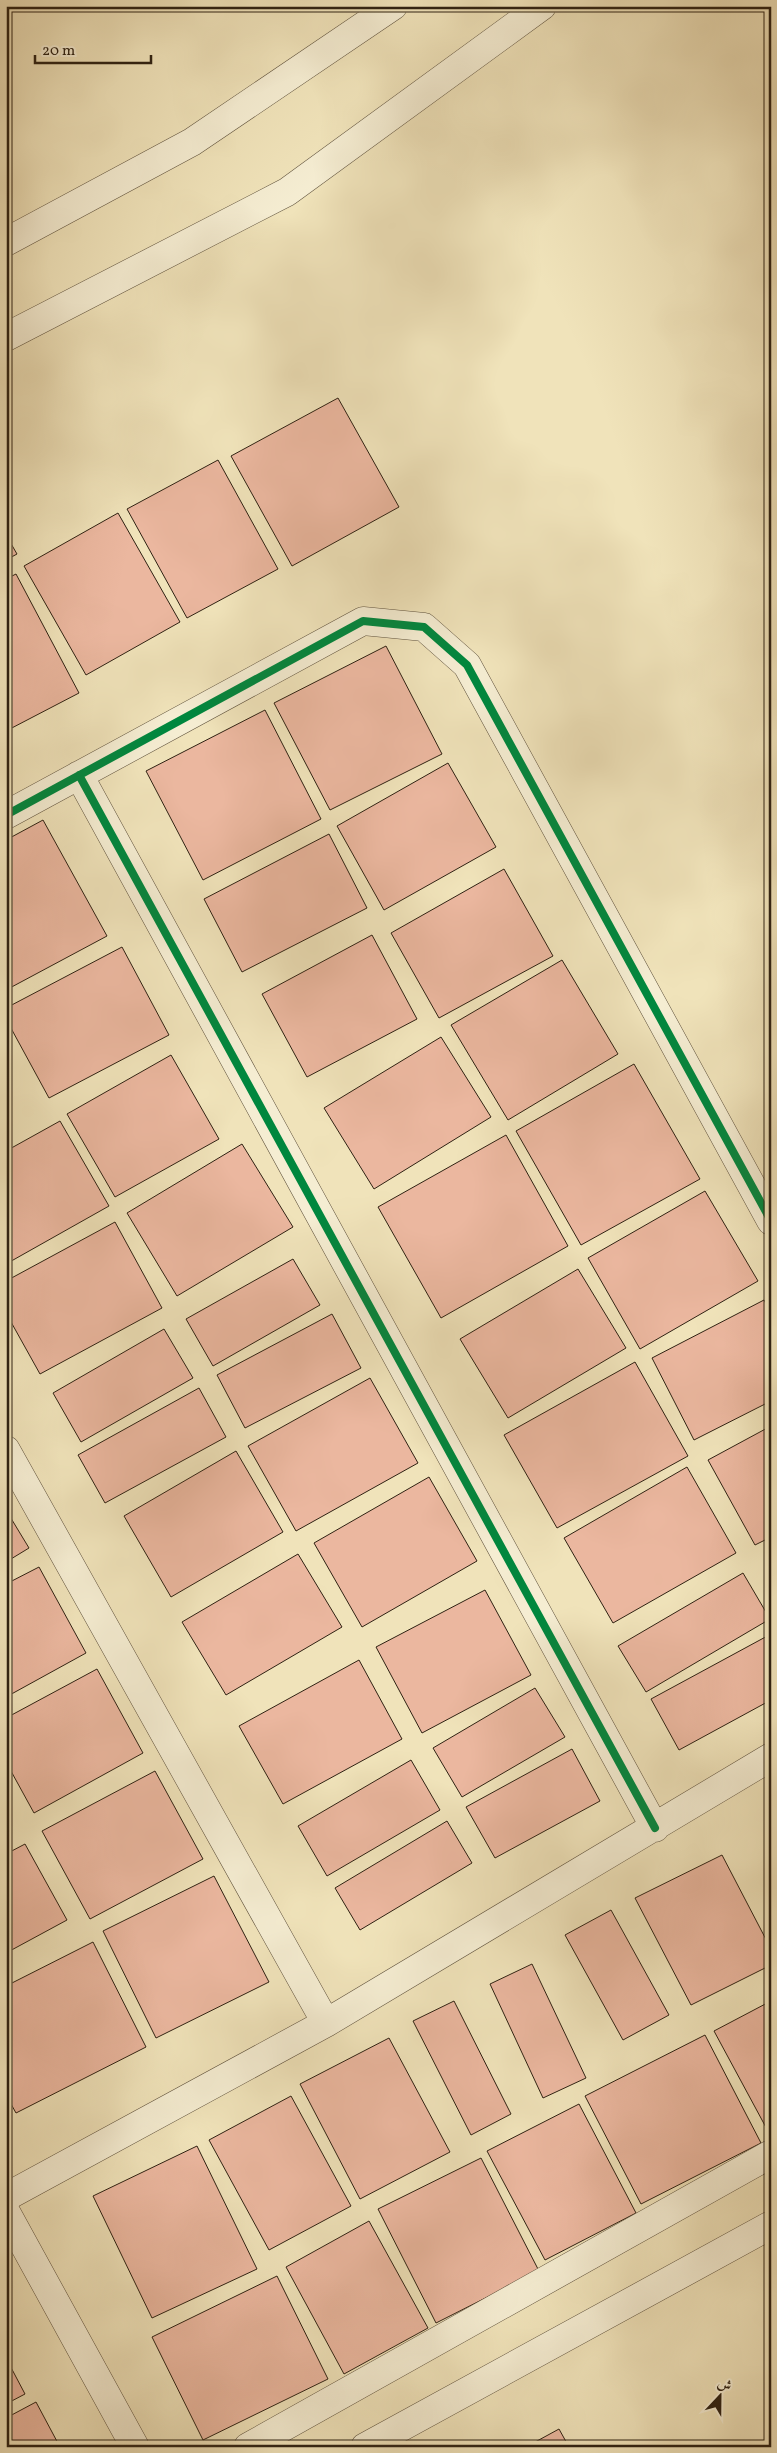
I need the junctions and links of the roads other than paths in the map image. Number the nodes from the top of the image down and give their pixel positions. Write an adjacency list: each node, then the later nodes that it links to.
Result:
1 (393, 6): 3 (street)
2 (542, 6): 4 (street)
3 (7, 240)
4 (6, 337)
5 (79, 775): 6 (street); 7 (street); 10 (street)
6 (6, 815)
7 (771, 1221)
8 (6, 1450): 11 (street)
9 (771, 1757): 10 (street)
10 (655, 1828): 11 (street)
11 (326, 2023): 13 (street)
12 (771, 2154): 17 (street)
13 (6, 2197)
14 (6, 2212): 16 (street)
15 (771, 2225): 18 (street)
16 (135, 2447)
17 (248, 2447)
18 (365, 2447)

